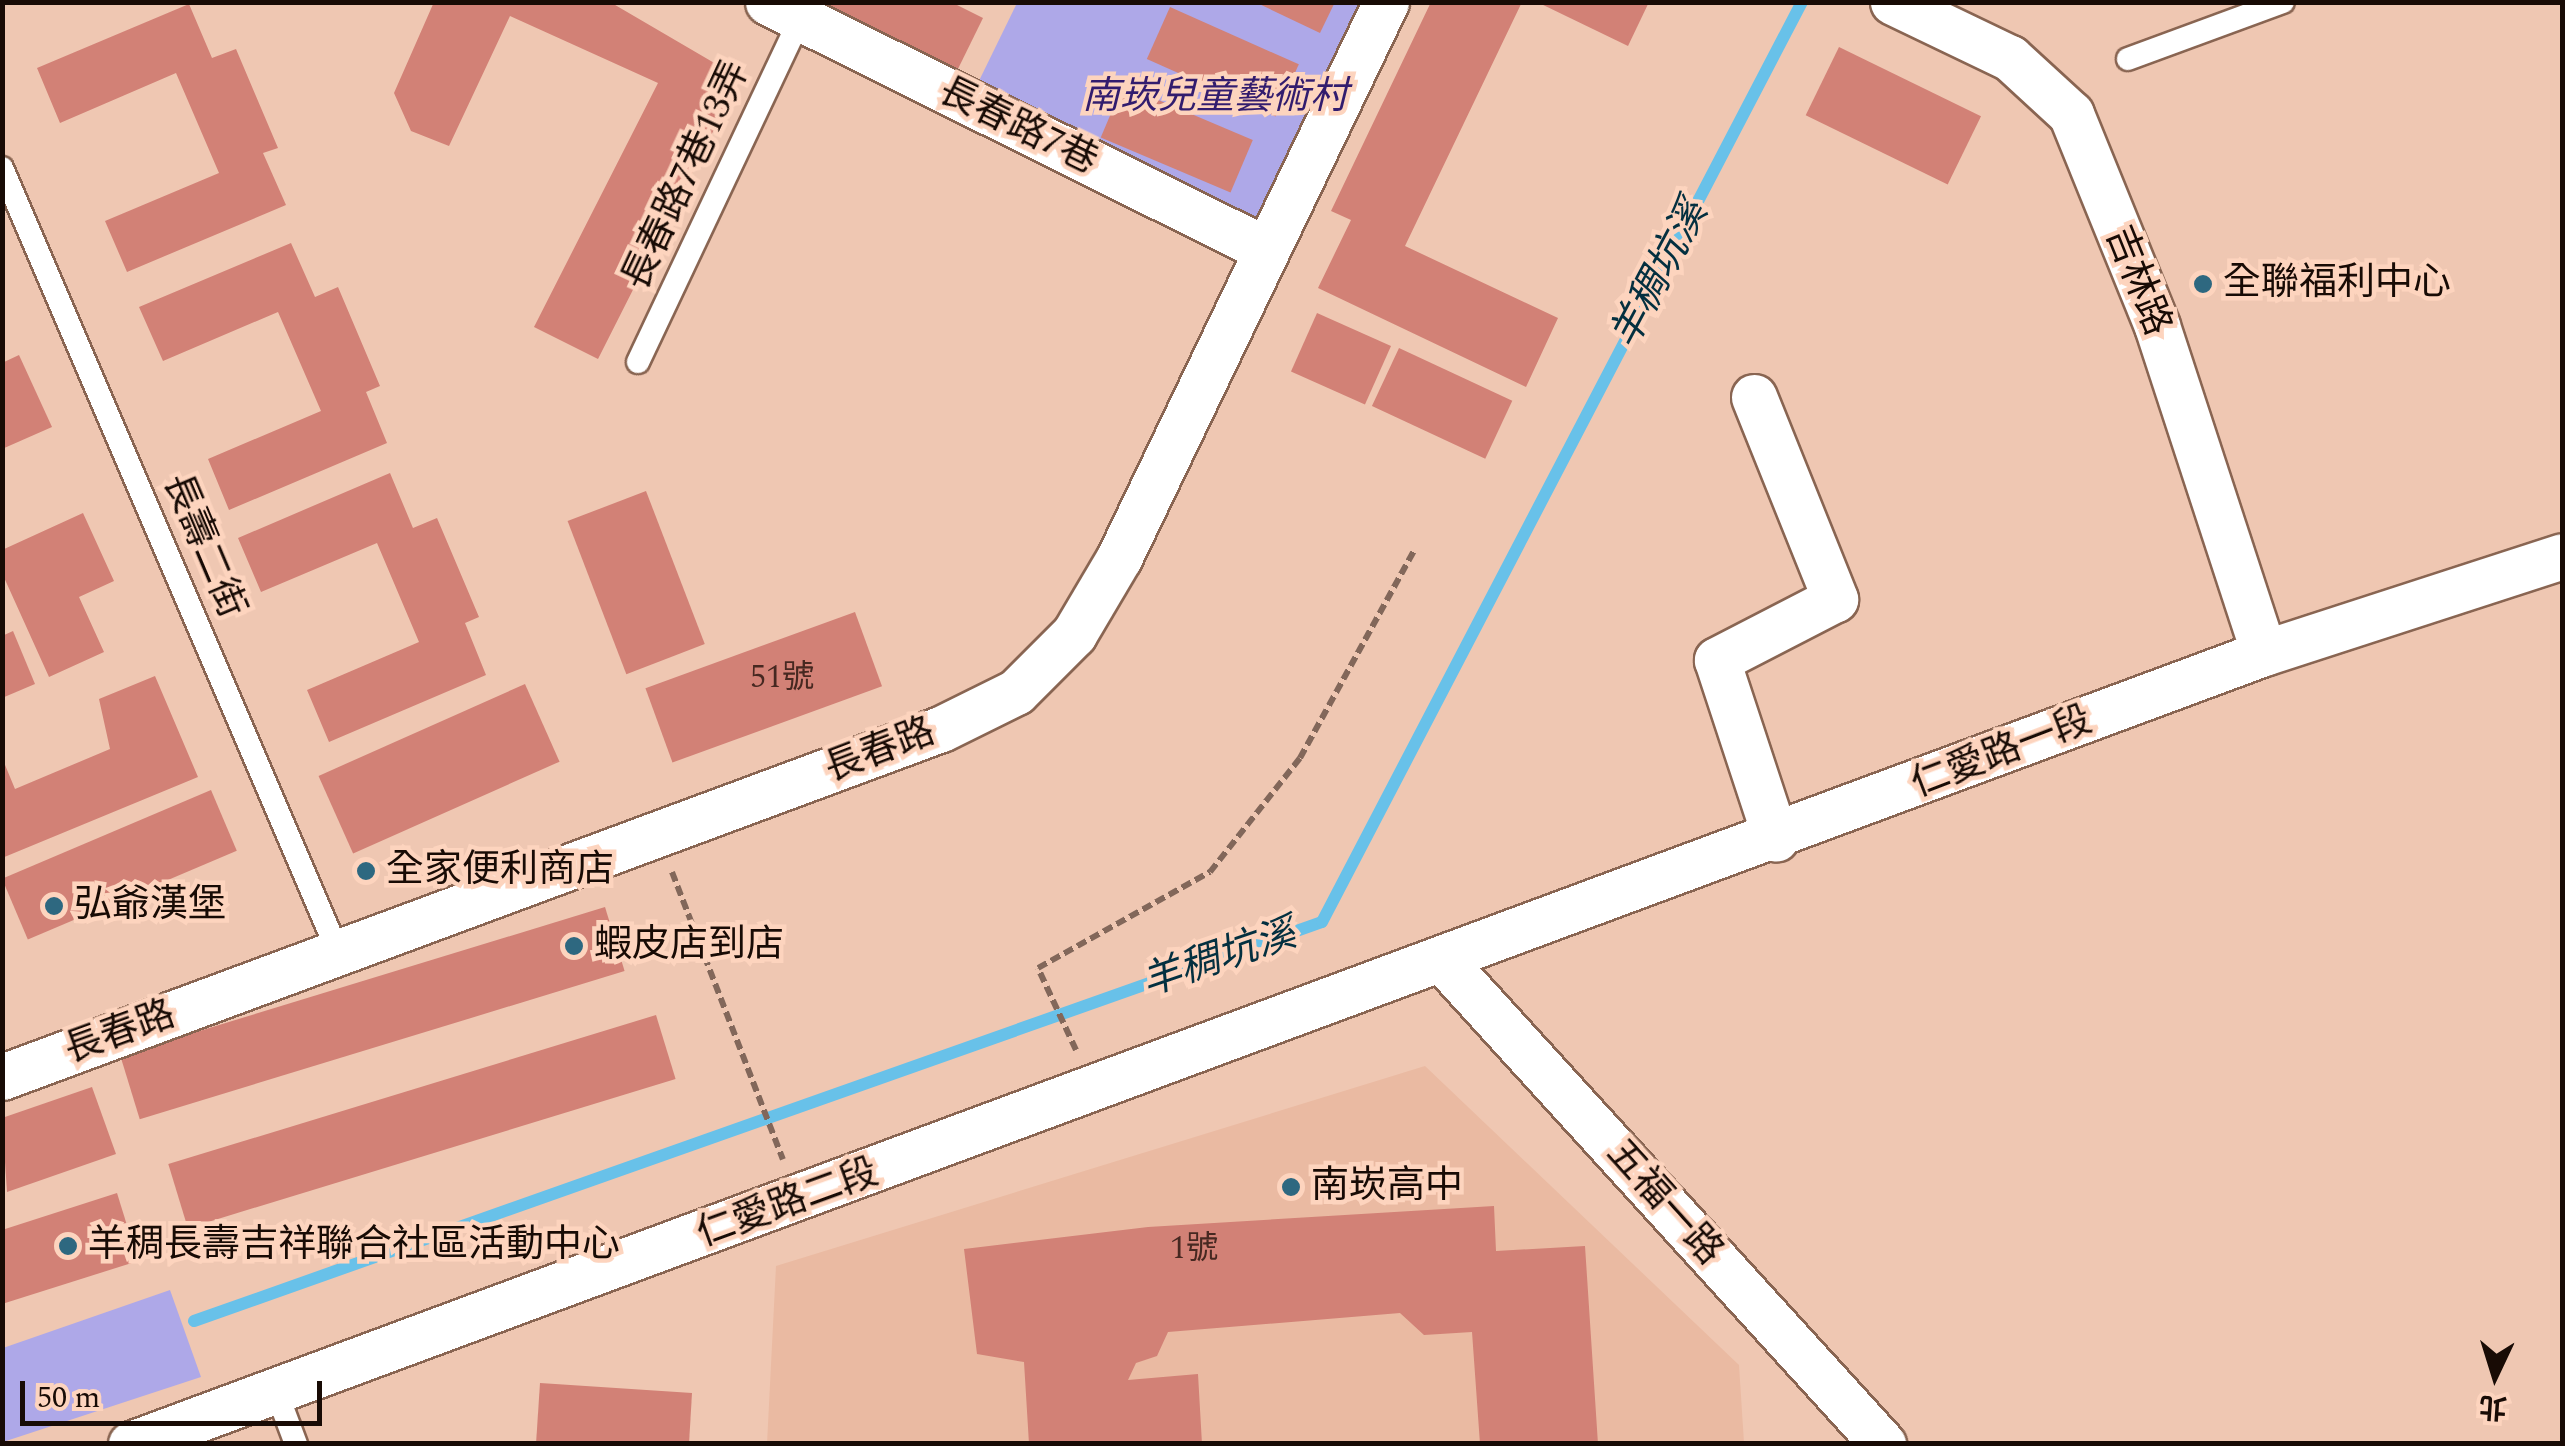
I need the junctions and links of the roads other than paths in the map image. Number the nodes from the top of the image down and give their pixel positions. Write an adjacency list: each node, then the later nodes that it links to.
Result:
1 (1386, 2): 7 (street, 長春路)
2 (1893, 2): 11 (street, 吉林路)
3 (2283, 2): 5 (lane)
4 (776, 7): 7 (street, 長春路7巷); 8 (lane, 長春路7巷13弄)
5 (2128, 59)
6 (2, 168): 13 (lane, 長壽二街)
7 (1267, 250): 13 (street, 長春路)
8 (638, 362)
9 (1754, 397): 12 (street)
10 (2562, 556): 11 (street, 仁愛路一段)
11 (2264, 653): 12 (street, 仁愛路一段)
12 (1776, 839): 14 (street, 仁愛路一段)
13 (338, 952): 15 (street, 長春路)
14 (1446, 963): 16 (street, 仁愛路二段); 19 (street, 五福一路)
15 (2, 1076)
16 (276, 1390): 17 (street, 仁愛路二段); 18 (lane)
17 (131, 1444)
18 (296, 1444)
19 (1883, 1444)

